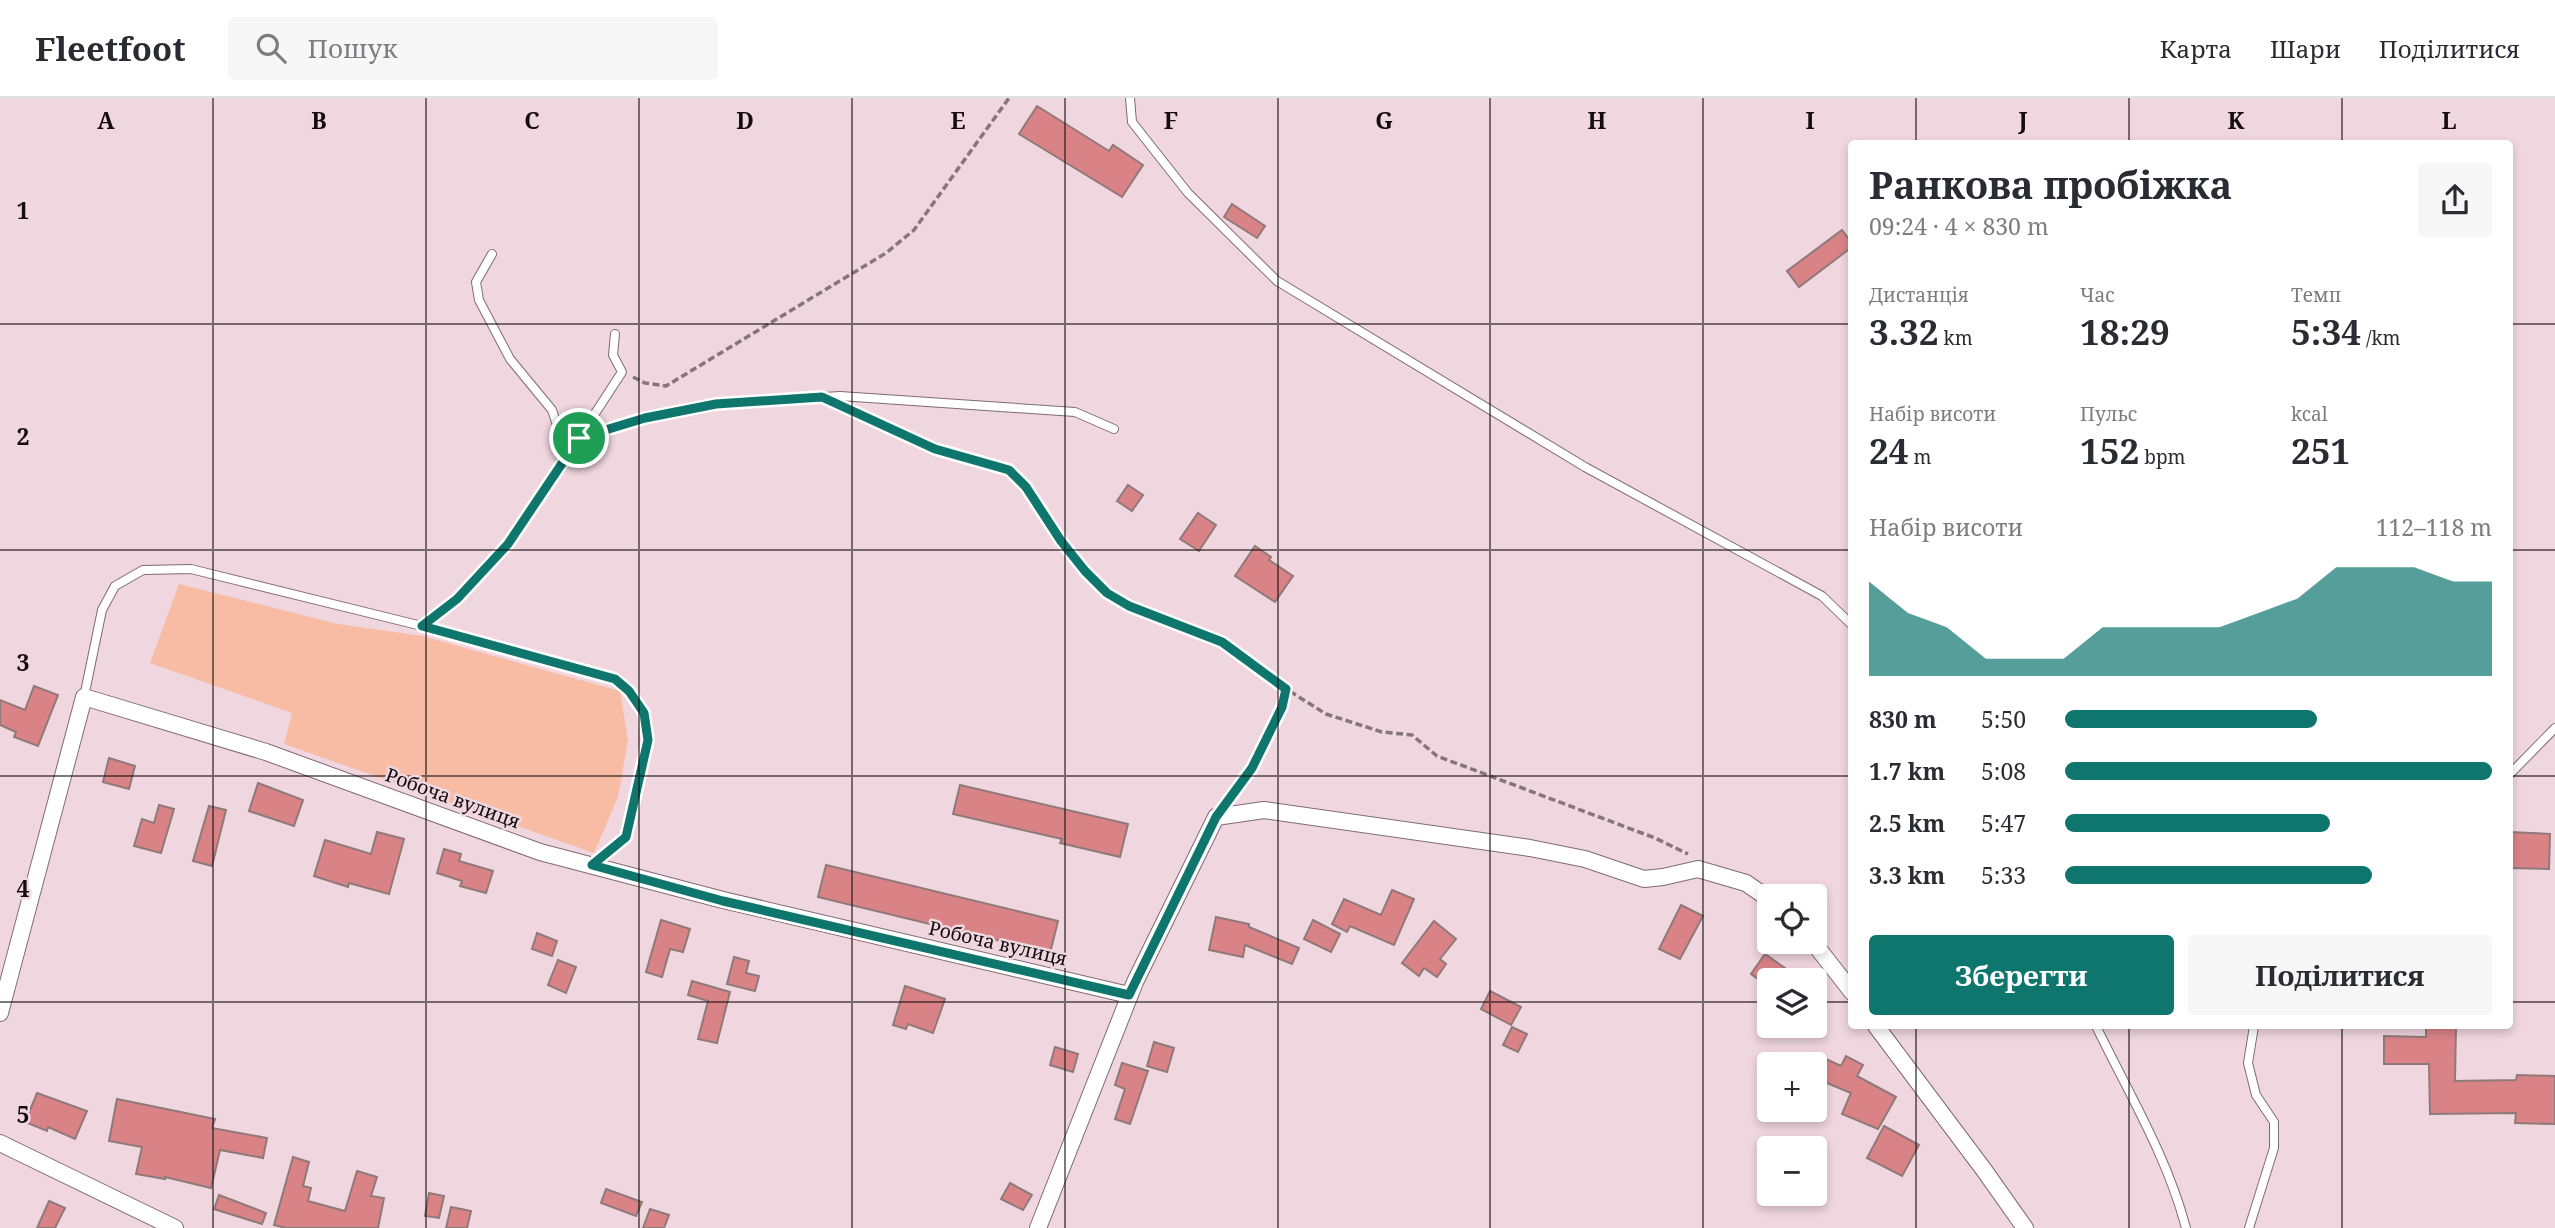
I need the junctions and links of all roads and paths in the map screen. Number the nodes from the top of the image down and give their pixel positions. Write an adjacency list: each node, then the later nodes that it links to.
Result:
1 (1009, 98): 5 (path)
2 (1130, 98): 10 (lane)
3 (492, 254): 9 (lane)
4 (615, 334): 5 (lane)
5 (622, 372): 8 (lane)
6 (822, 397): 7 (lane); 8 (lane); 12 (path)
7 (1114, 429)
8 (579, 438): 9 (lane)
9 (562, 465): 11 (lane)
10 (1848, 621)
11 (422, 626): 13 (lane); 18 (lane)
12 (1286, 689): 16 (path); 17 (path)
13 (85, 697): 18 (street, Робоча вулиця); 23 (street)
14 (2555, 728): 15 (lane)
15 (2513, 771)
16 (1216, 817): 19 (street); 22 (street)
17 (1689, 855)
18 (592, 865): 22 (street, Робоча вулиця)
19 (1757, 891)
20 (1822, 954): 21 (street)
21 (1848, 987)
22 (1129, 995): 29 (street)
23 (0, 1013)
24 (1878, 1029): 30 (street)
25 (2098, 1029): 31 (lane)
26 (2254, 1029): 32 (lane)
27 (0, 1143): 28 (street)
28 (175, 1228)
29 (1038, 1228)
30 (2025, 1228)
31 (2186, 1228)
32 (2249, 1228)

